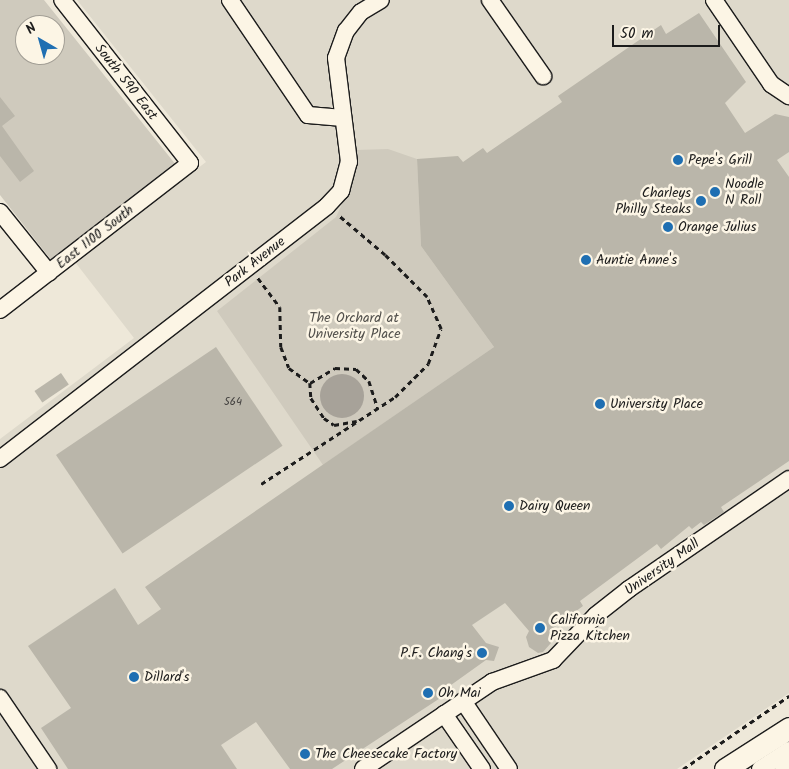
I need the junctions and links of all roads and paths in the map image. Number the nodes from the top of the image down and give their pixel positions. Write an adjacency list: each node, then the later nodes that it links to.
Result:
1 (62, 0): 9 (street, South 590 East)
2 (230, 0): 8 (street)
3 (381, 0): 8 (street, Park Avenue)
4 (490, 0): 6 (street)
5 (714, 0): 7 (street)
6 (542, 76)
7 (789, 96)
8 (343, 118): 10 (street, Park Avenue)
9 (190, 164): 13 (street, East 1100 South)
10 (326, 206): 12 (street, Park Avenue); 16 (path)
11 (0, 212): 13 (street)
12 (249, 266): 15 (path); 18 (street, Park Avenue)
13 (49, 272): 14 (street, East 1100 South)
14 (0, 310)
15 (310, 383): 16 (path); 17 (path)
16 (378, 408): 17 (path)
17 (359, 420): 20 (path)
18 (0, 459)
19 (789, 479): 23 (street, University Mall)
20 (261, 484)
21 (789, 696): 32 (path)
22 (0, 698): 28 (street)
23 (463, 701): 24 (street, University Mall); 31 (street)
24 (444, 714): 29 (street, University Mall); 30 (street)
25 (789, 728): 33 (main road)
26 (789, 750): 34 (street)
27 (789, 766): 35 (street)
28 (48, 769)
29 (363, 769)
30 (482, 769)
31 (509, 769)
32 (682, 769)
33 (725, 769)
34 (760, 769)
35 (784, 769)

